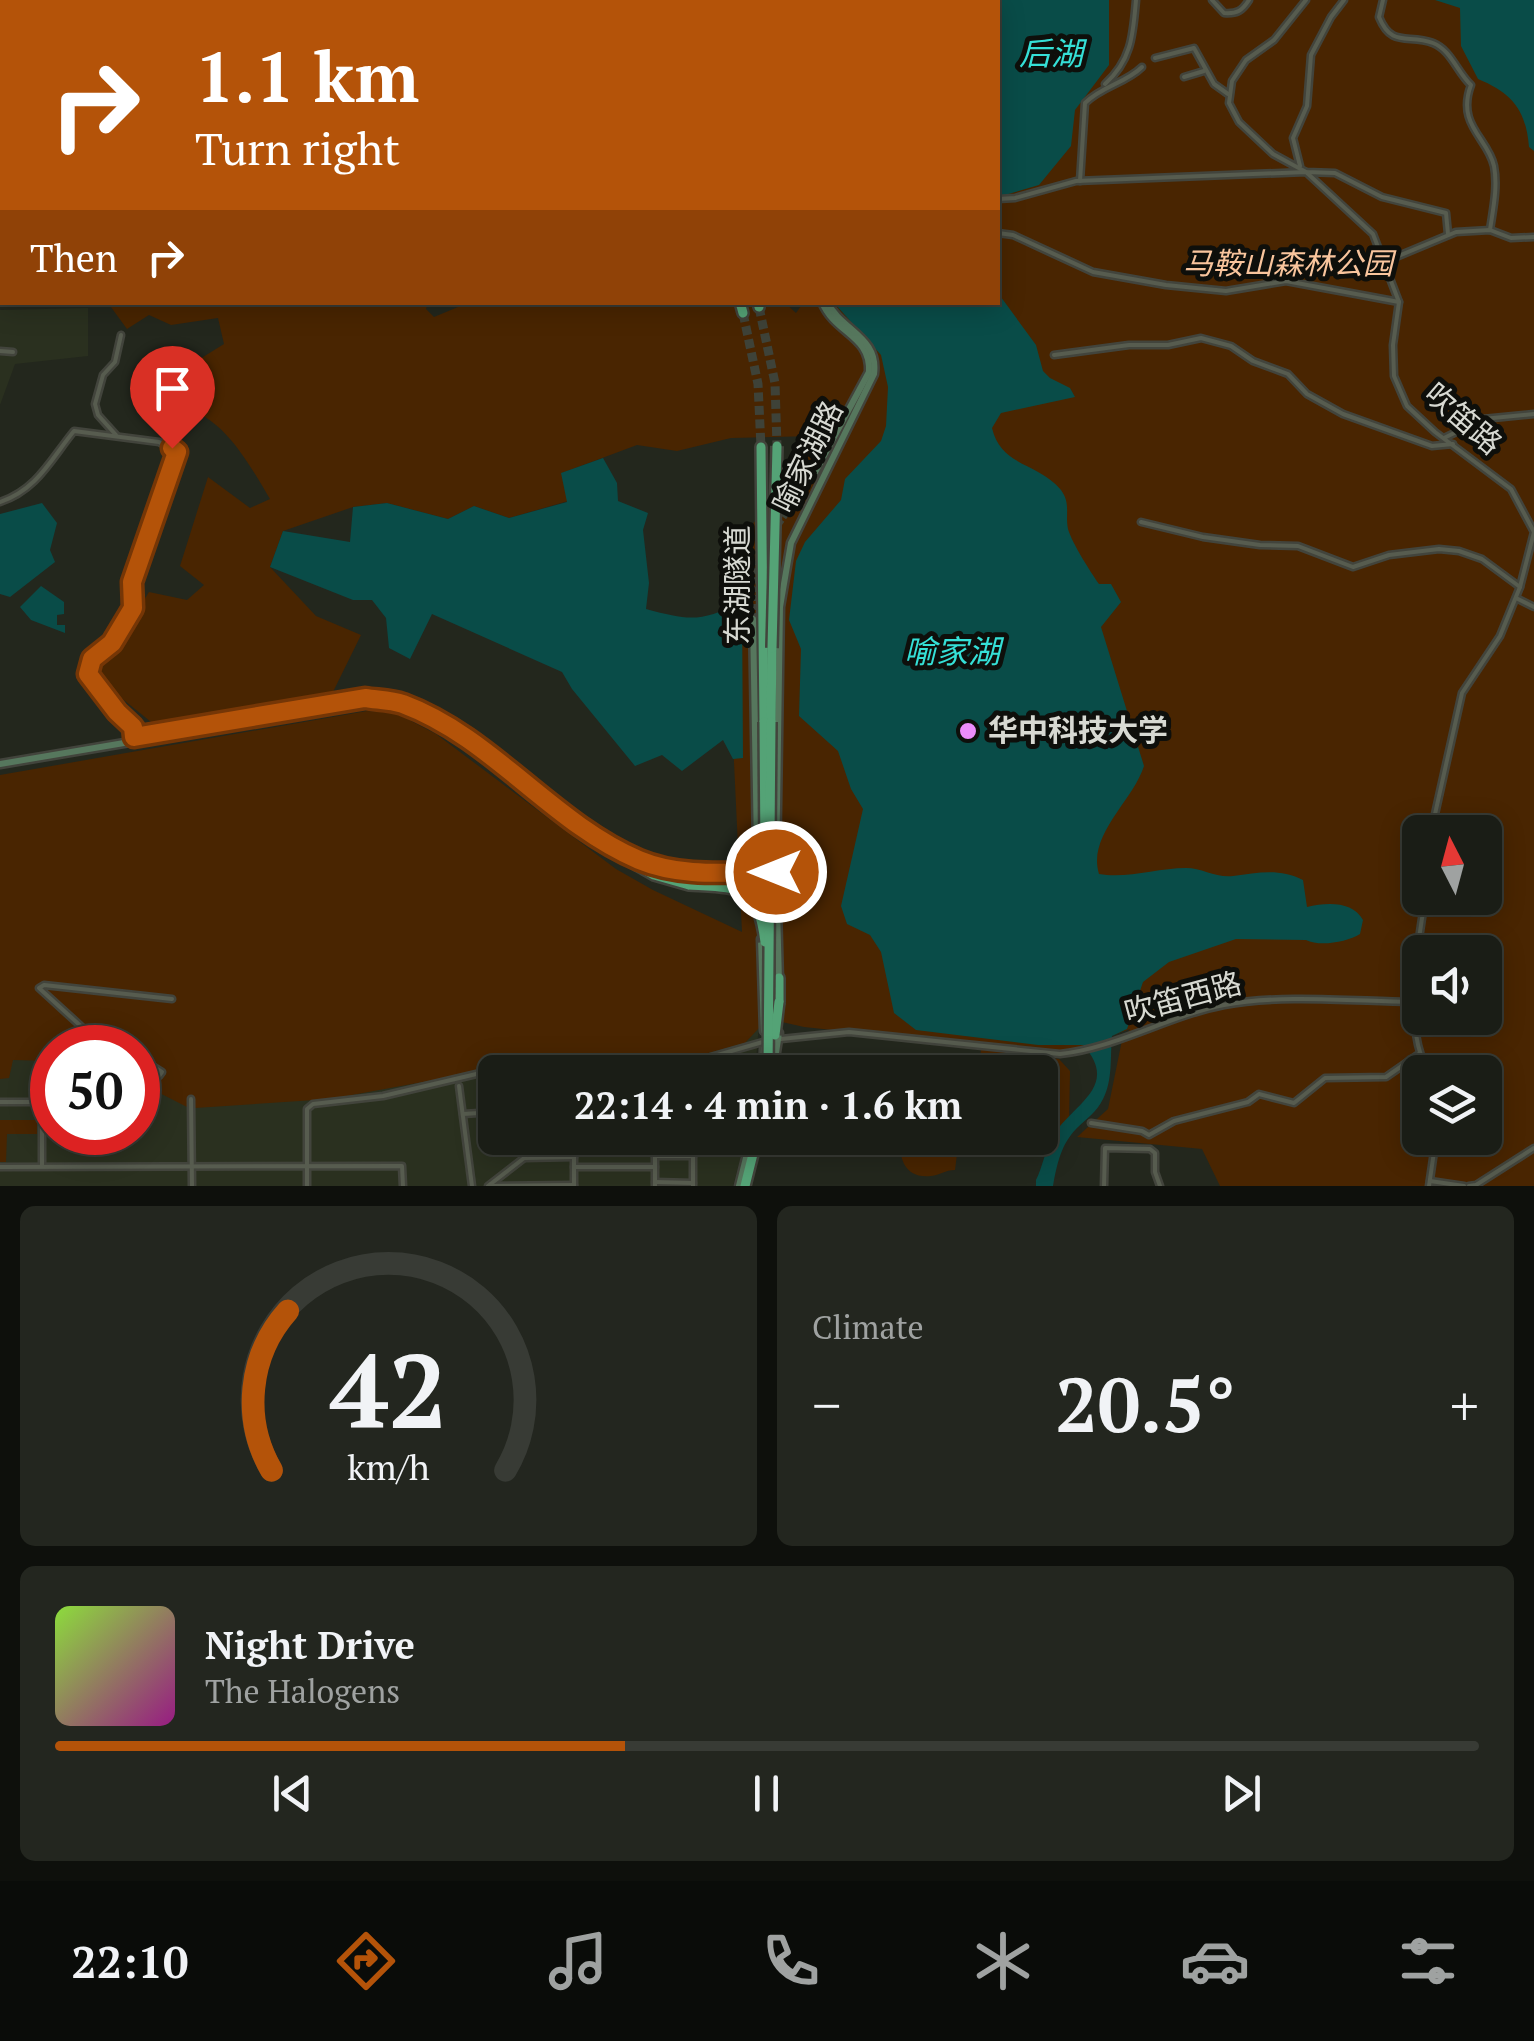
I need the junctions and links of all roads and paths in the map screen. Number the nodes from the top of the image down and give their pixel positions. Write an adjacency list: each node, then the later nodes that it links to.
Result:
1 (1136, 0): 11 (street)
2 (1212, 0): 3 (street)
3 (1250, 0)
4 (1306, 0): 12 (street)
5 (1344, 0): 13 (street)
6 (1383, 0): 17 (street)
7 (1155, 58): 9 (street)
8 (1142, 66): 11 (street)
9 (1204, 71): 10 (street); 12 (street)
10 (1184, 78)
11 (1094, 94): 15 (street)
12 (1228, 94): 13 (street)
13 (1301, 166): 14 (street, 吹笛路)
14 (1306, 172): 15 (street); 19 (street); 21 (street, 吹笛路)
15 (1080, 181): 16 (street)
16 (1000, 199)
17 (1490, 230): 19 (street); 20 (street)
18 (1000, 233): 22 (street)
19 (1448, 234): 21 (street)
20 (1534, 237)
21 (1384, 262): 22 (street, 吹笛路)
22 (1399, 302): 31 (street, 吹笛路)
23 (826, 305): 35 (main road, 喻家湖路)
24 (827, 305): 44 (main road, 喻家湖路)
25 (121, 335): 30 (street)
26 (0, 352): 27 (street)
27 (13, 352)
28 (1054, 354): 32 (street)
29 (1534, 414): 31 (street)
30 (116, 436): 36 (street); 46 (street)
31 (1444, 438): 32 (street, 吹笛路)
32 (1453, 444): 38 (street, 吹笛路)
33 (777, 446): 44 (highway, 东湖隧道, bridge)
34 (762, 447): 43 (highway, 东湖隧道)
35 (814, 474)
36 (0, 502)
37 (1140, 522): 39 (street)
38 (1534, 532): 39 (street, 吹笛路)
39 (1520, 587): 40 (street, 吹笛路)
40 (1516, 598): 41 (street); 48 (street, 吹笛路)
41 (1534, 606)
42 (753, 618): 45 (main road)
43 (763, 701): 44 (highway, 东湖隧道); 45 (main road)
44 (771, 722): 52 (main road, 喻家湖路); 55 (highway, bridge); 66 (highway, bridge)
45 (754, 730): 49 (main road)
46 (134, 737): 47 (main road); 53 (main road)
47 (0, 762): 50 (main road)
48 (1436, 815)
49 (755, 848): 51 (main road); 53 (main road)
50 (626, 859): 53 (main road); 55 (highway, bridge)
51 (756, 875): 52 (main road); 53 (main road); 54 (main road)
52 (776, 875): 56 (main road, 喻家湖路)
53 (704, 876): 54 (main road)
54 (758, 903): 62 (main road)
55 (766, 950): 67 (highway, bridge)
56 (779, 978): 61 (main road, 喻家湖路); 68 (highway, bridge)
57 (172, 1000): 59 (street)
58 (1402, 1002): 61 (street, 吹笛西路)
59 (80, 1025)
60 (1416, 1035): 63 (street)
61 (778, 1040): 62 (street); 69 (main road, 喻家湖路)
62 (765, 1041): 64 (street); 65 (main road)
63 (1419, 1054): 77 (street)
64 (717, 1055)
65 (766, 1055)
66 (768, 1055)
67 (768, 1055)
68 (771, 1055)
69 (773, 1055)
70 (478, 1074): 90 (street)
71 (459, 1086): 76 (street)
72 (191, 1100): 89 (street)
73 (0, 1102): 74 (street)
74 (30, 1102)
75 (478, 1113): 76 (street)
76 (463, 1114): 100 (street)
77 (1091, 1123)
78 (1534, 1148): 105 (street)
79 (42, 1155): 88 (street)
80 (527, 1155): 85 (street)
81 (752, 1155): 102 (highway)
82 (1434, 1155): 93 (street)
83 (655, 1156): 84 (street); 92 (street)
84 (693, 1156): 95 (street)
85 (523, 1158): 86 (street); 101 (street)
86 (574, 1158): 91 (street)
87 (0, 1166): 88 (street)
88 (42, 1166): 89 (street)
89 (192, 1166): 90 (street); 97 (street)
90 (308, 1166): 98 (street); 99 (street)
91 (574, 1167): 92 (street); 96 (street)
92 (655, 1168): 94 (street)
93 (1430, 1183): 105 (street)
94 (655, 1184): 95 (street)
95 (693, 1184)
96 (574, 1185): 101 (street)
97 (192, 1186)
98 (308, 1186)
99 (403, 1186)
100 (472, 1186)
101 (489, 1186)
102 (744, 1186)
103 (1104, 1186): 104 (street)
104 (1160, 1186)
105 (1466, 1186)

